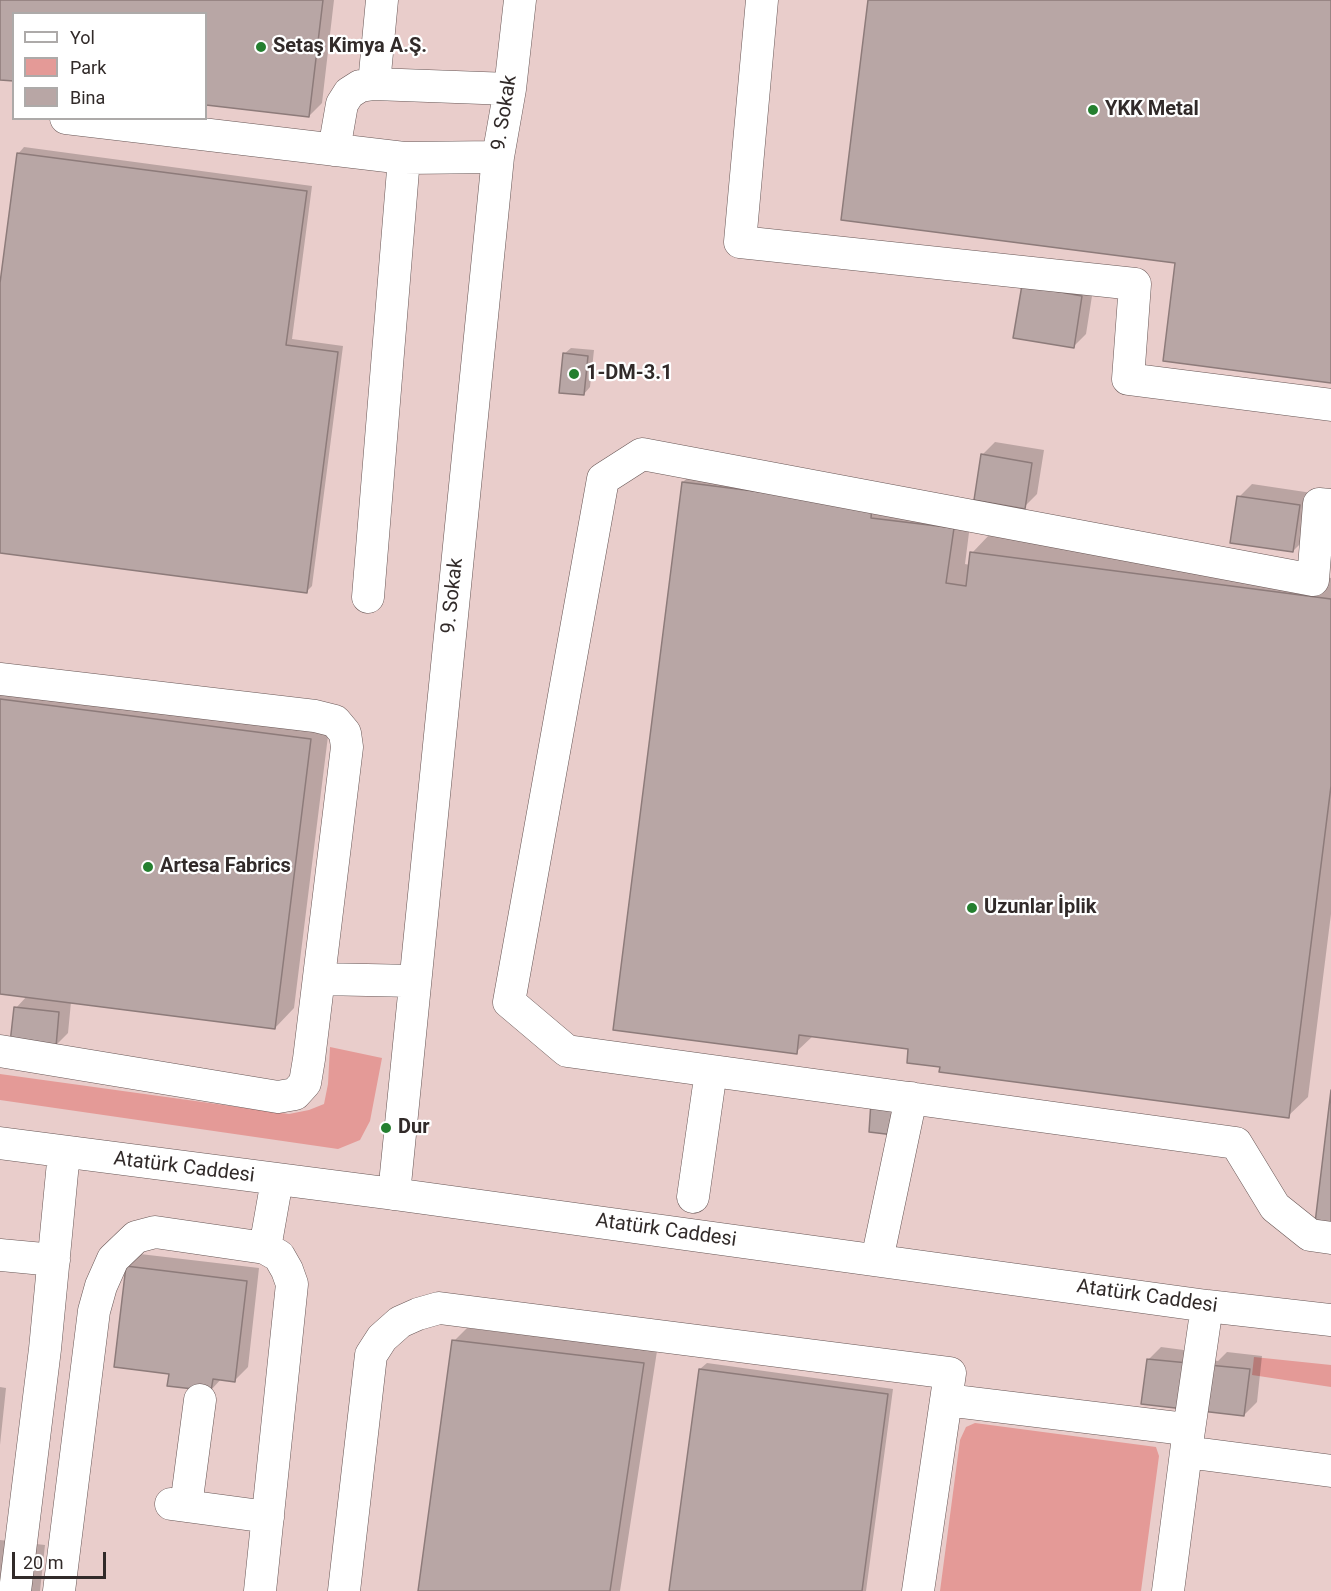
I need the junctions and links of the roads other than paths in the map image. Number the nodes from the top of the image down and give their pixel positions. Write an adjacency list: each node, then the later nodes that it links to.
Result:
1 (382, 0): 4 (street)
2 (520, 0): 5 (street, 9. Sokak)
3 (762, 0): 10 (street)
4 (374, 84): 5 (street); 7 (street)
5 (510, 89): 8 (street, 9. Sokak)
6 (83, 120): 7 (street)
7 (334, 150): 9 (street)
8 (498, 157): 9 (street); 15 (street, 9. Sokak)
9 (404, 158): 12 (street)
10 (1331, 405)
11 (1331, 505): 17 (street)
12 (368, 597)
13 (0, 679): 14 (street)
14 (319, 979): 15 (street); 16 (street)
15 (415, 981): 22 (street, 9. Sokak)
16 (0, 1051)
17 (711, 1071): 18 (street); 23 (street)
18 (911, 1098): 24 (street); 28 (street)
19 (0, 1143): 20 (street, Atatürk Caddesi)
20 (64, 1152): 21 (street, Atatürk Caddesi); 27 (street)
21 (277, 1180): 22 (street, Atatürk Caddesi); 25 (street)
22 (394, 1194): 28 (street, Atatürk Caddesi)
23 (693, 1197)
24 (1331, 1238)
25 (265, 1248): 35 (street); 37 (street)
26 (0, 1255): 27 (street)
27 (54, 1260): 36 (street)
28 (877, 1260): 29 (street, Atatürk Caddesi)
29 (1207, 1306): 30 (street, Atatürk Caddesi); 33 (street)
30 (1331, 1320)
31 (200, 1400): 35 (street)
32 (946, 1400): 33 (street); 39 (street); 40 (street)
33 (1187, 1445): 34 (street); 41 (street)
34 (1331, 1471)
35 (268, 1517): 38 (street)
36 (15, 1591)
37 (59, 1591)
38 (261, 1591)
39 (344, 1591)
40 (918, 1591)
41 (1168, 1591)

